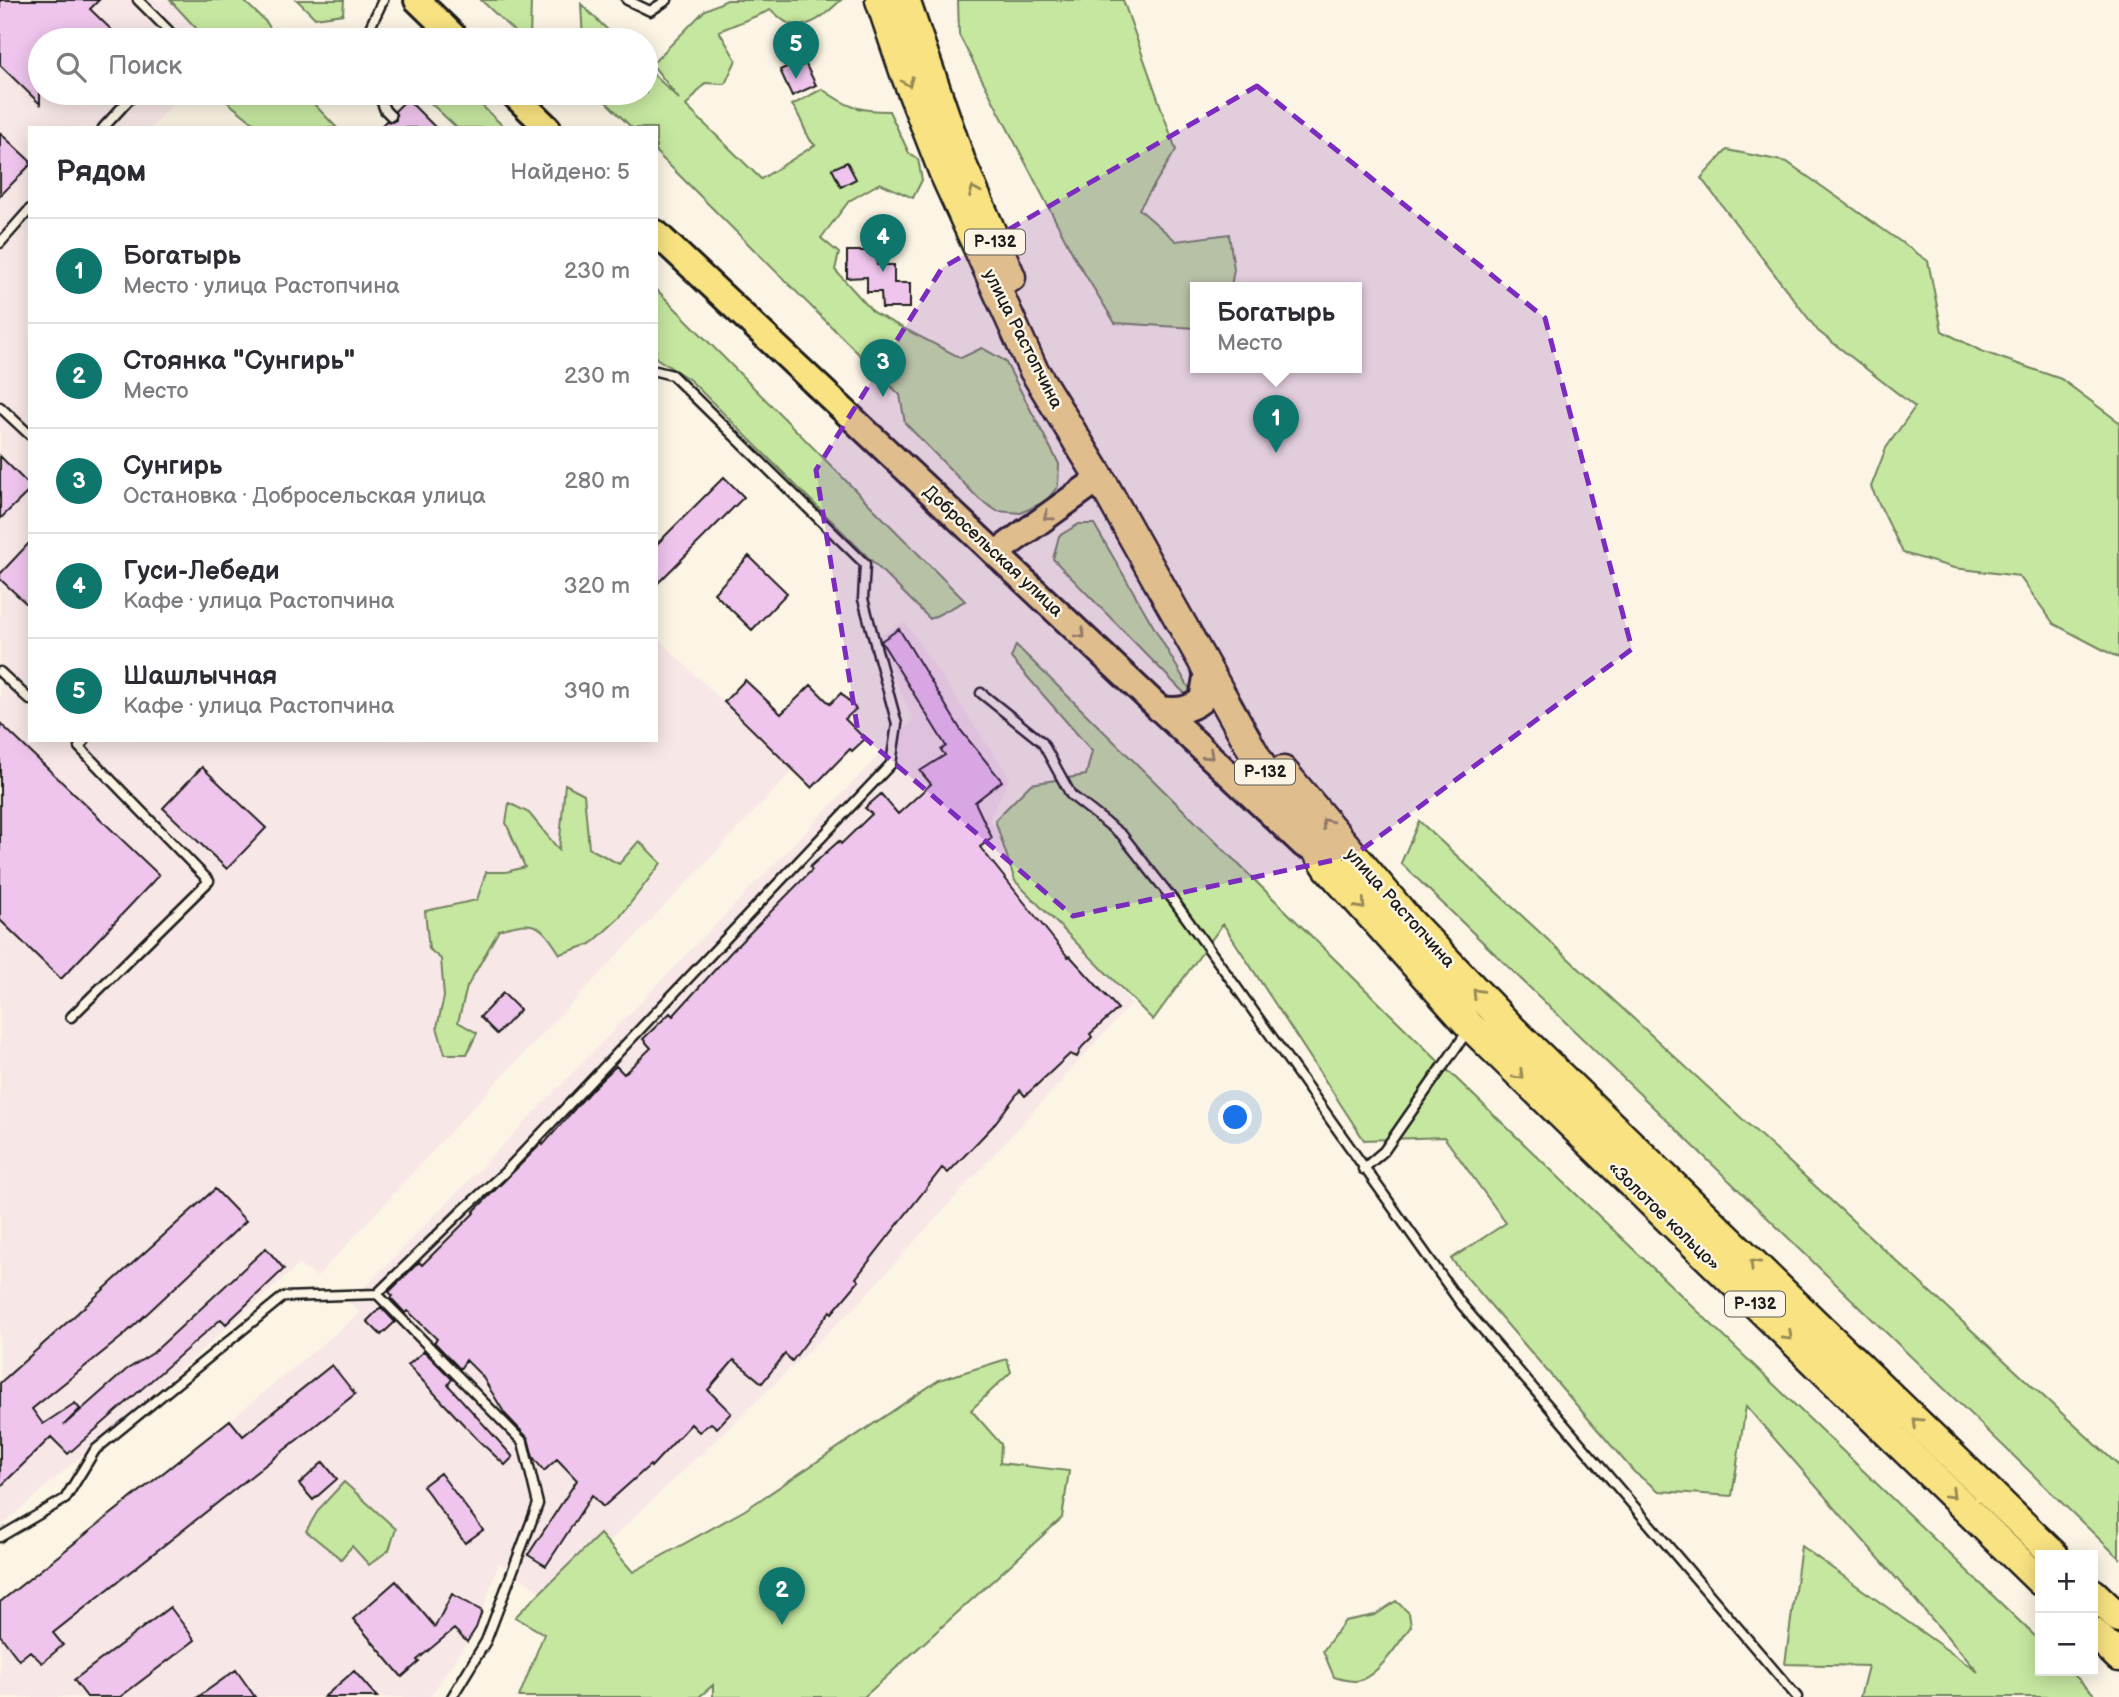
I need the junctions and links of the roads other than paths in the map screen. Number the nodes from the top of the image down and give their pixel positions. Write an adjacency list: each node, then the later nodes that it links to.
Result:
1 (138, 0): 8 (lane)
2 (383, 0): 9 (lane)
3 (417, 0): 10 (main road)
4 (627, 0): 5 (lane)
5 (667, 0)
6 (880, 0): 23 (highway, улица Растопчина / Р-132, one-way to 23)
7 (905, 0): 23 (highway, улица Растопчина / Р-132, one-way to 7)
8 (166, 28)
9 (370, 28)
10 (446, 28)
11 (124, 105): 15 (lane)
12 (383, 105): 14 (lane)
13 (524, 105): 16 (main road)
14 (391, 116)
15 (105, 126)
16 (546, 126)
17 (28, 211): 19 (lane)
18 (658, 235): 24 (main road, Добросельская улица)
19 (0, 243)
20 (658, 372): 36 (lane)
21 (0, 407): 22 (lane)
22 (28, 433)
23 (1100, 478): 24 (main road, one-way to 24); 26 (highway, улица Растопчина / Р-132)
24 (996, 553): 29 (main road, Добросельская улица, one-way to 29)
25 (0, 672): 28 (lane)
26 (1207, 672): 29 (main road); 31 (highway, улица Растопчина / Р-132); 34 (highway, улица Растопчина / Р-132, one-way to 26)
27 (981, 693): 35 (lane)
28 (28, 698)
29 (1159, 709): 31 (main road, Добросельская улица, one-way to 31)
30 (82, 744): 32 (lane)
31 (1329, 869): 33 (highway, «Золотое кольцо» / Р-132, one-way to 33)
32 (71, 1017)
33 (1471, 1027): 35 (lane); 39 (highway, «Золотое кольцо» / Р-132, one-way to 39)
34 (1612, 1127): 38 (highway, «Золотое кольцо» / Р-132, one-way to 34)
35 (1363, 1169): 45 (lane)
36 (377, 1294): 37 (lane); 44 (lane)
37 (0, 1537)
38 (2049, 1550)
39 (2035, 1576)
40 (2098, 1598): 41 (highway)
41 (2119, 1619)
42 (2098, 1637): 43 (highway)
43 (2119, 1657)
44 (452, 1697)
45 (1797, 1697)

